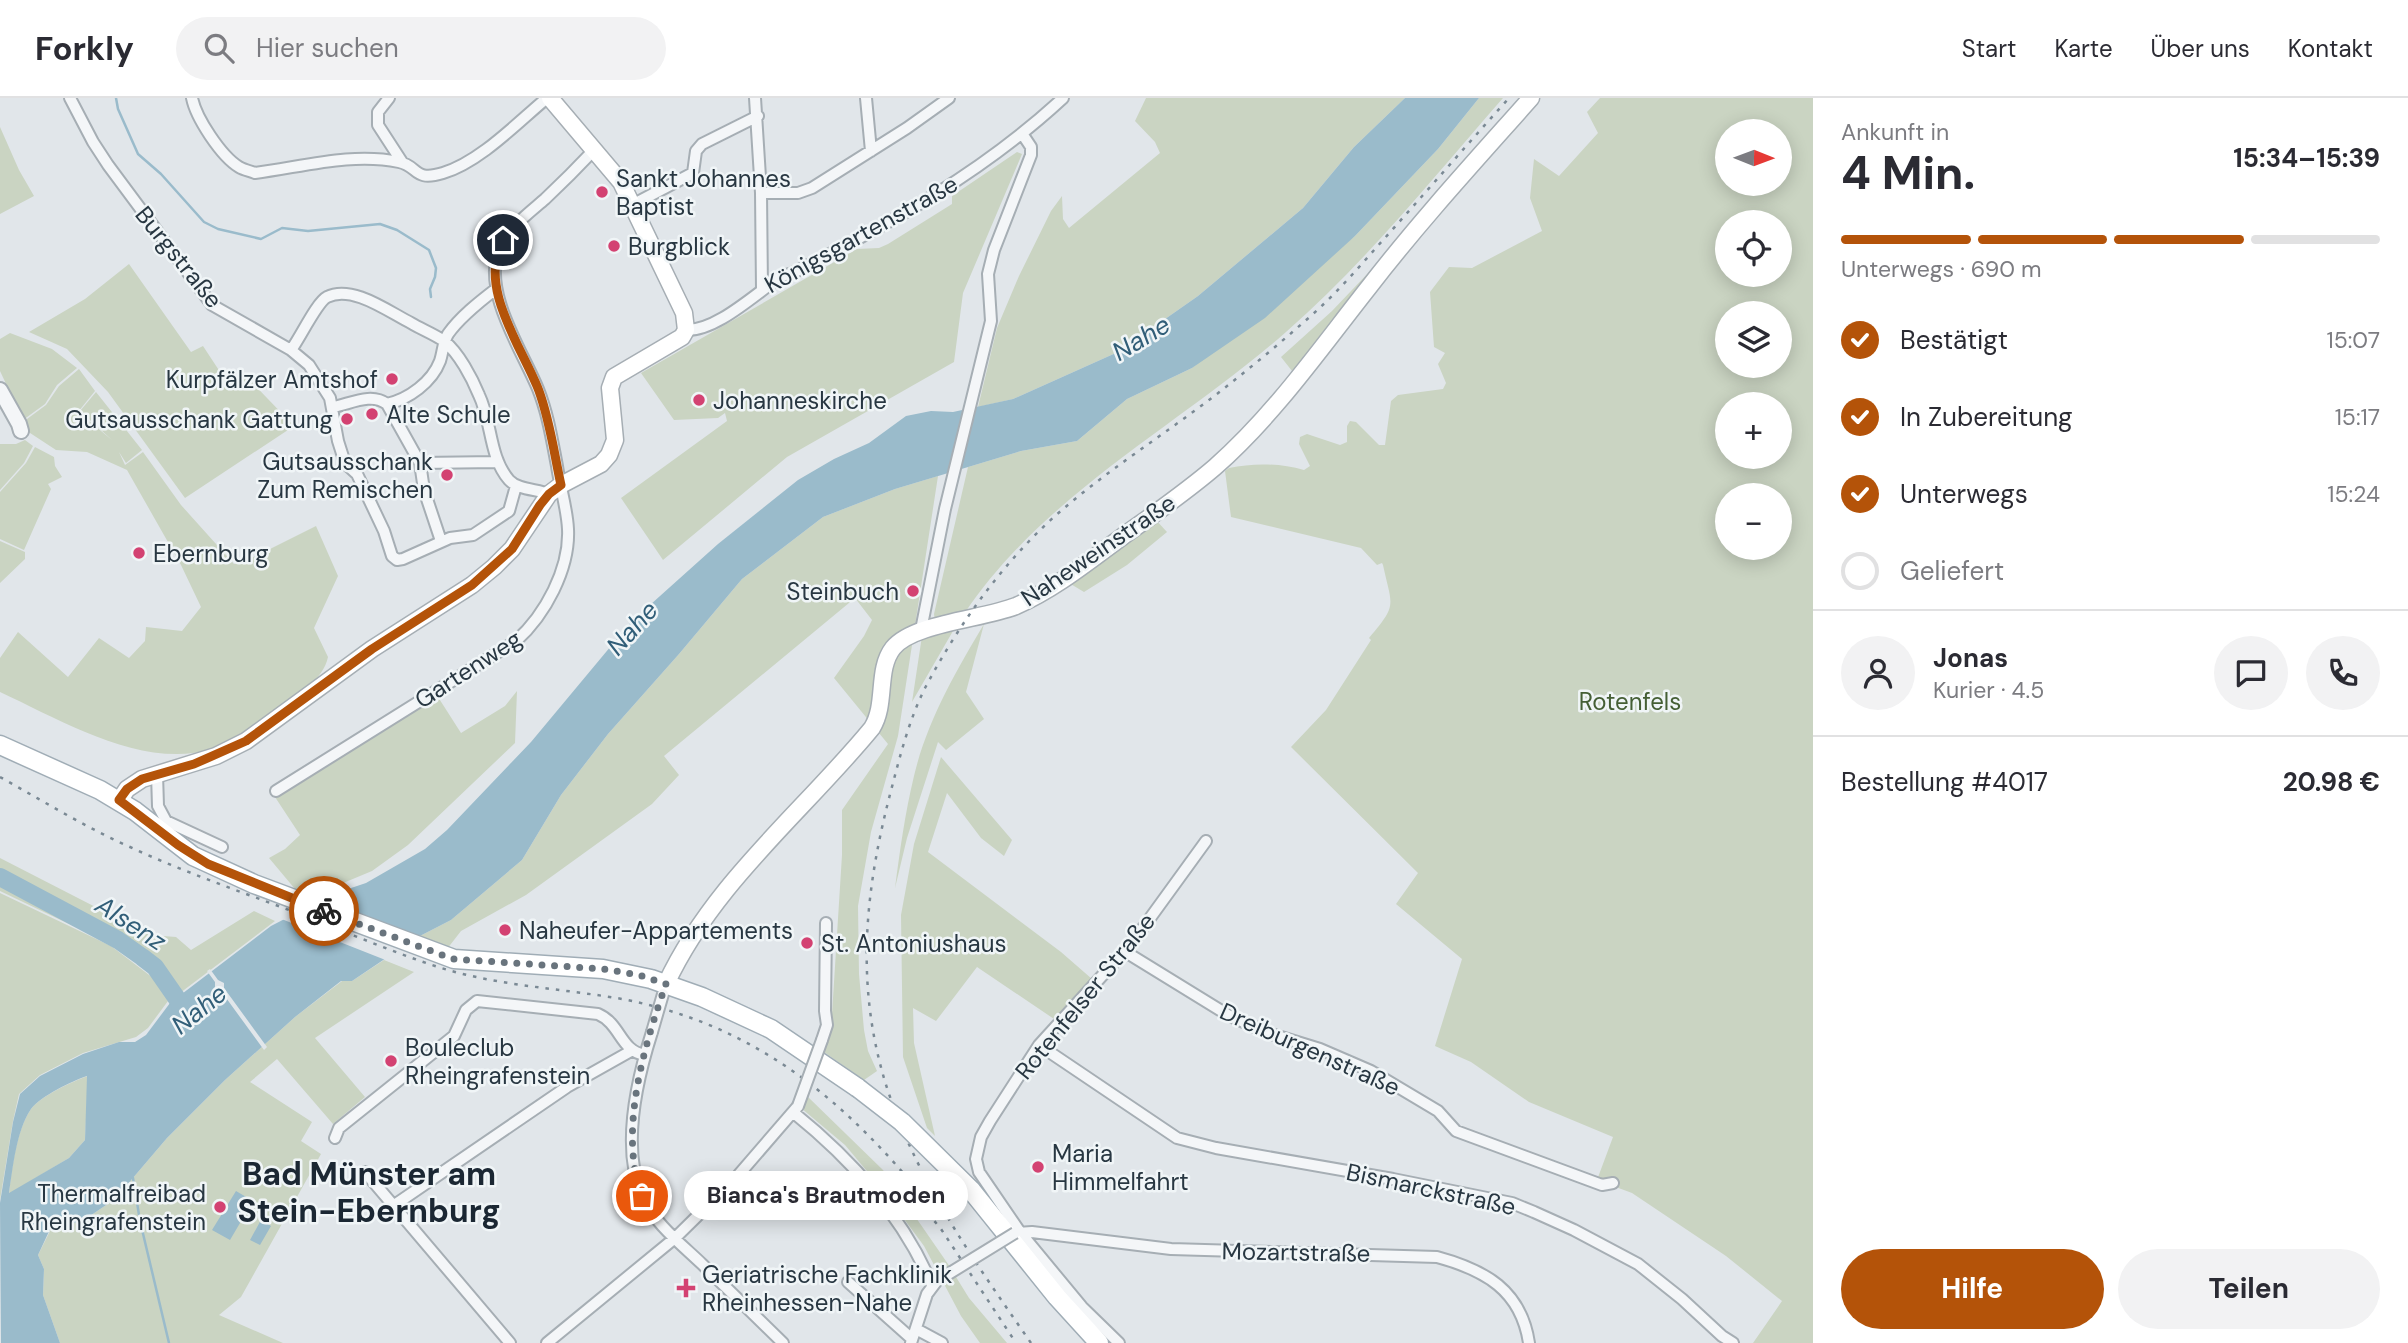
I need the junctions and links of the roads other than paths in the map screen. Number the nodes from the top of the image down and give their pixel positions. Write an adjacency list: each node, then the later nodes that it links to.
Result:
1 (70, 98): 21 (street, Burgstraße)
2 (192, 98): 14 (street)
3 (389, 98): 14 (street)
4 (549, 98): 12 (main road); 14 (street)
5 (755, 98): 10 (street)
6 (866, 98): 13 (street)
7 (949, 98): 13 (street)
8 (1063, 98): 11 (street, Königsgartenstraße)
9 (1531, 98): 31 (main road, Naheweinstraße)
10 (758, 116): 15 (street); 16 (street)
11 (1023, 135): 18 (street, Königsgartenstraße); 31 (street)
12 (594, 150): 16 (main road); 17 (street)
13 (871, 151): 15 (street)
14 (402, 162)
15 (761, 193): 18 (street)
16 (634, 204): 19 (main road)
17 (496, 289): 20 (street); 29 (street, Gartenweg)
18 (762, 289): 19 (street, Königsgartenstraße)
19 (686, 330): 29 (main road)
20 (444, 341): 21 (street); 23 (street); 26 (street)
21 (291, 350): 24 (street, Burgstraße)
22 (0, 390): 25 (street)
23 (387, 404): 24 (street); 27 (street)
24 (333, 407): 30 (street, Burgstraße)
25 (20, 432)
26 (497, 462): 27 (street); 28 (street)
27 (419, 463): 30 (street)
28 (516, 486): 29 (street); 30 (street)
29 (555, 489): 33 (main road); 34 (street, Gartenweg)
30 (441, 541)
31 (921, 630): 40 (main road, Naheweinstraße)
32 (0, 745): 35 (main road)
33 (157, 774): 35 (main road); 37 (street)
34 (276, 791)
35 (119, 800): 40 (main road)
36 (1206, 841): 39 (street, Rotenfelser Straße)
37 (222, 847)
38 (826, 922): 44 (street, bridge)
39 (1124, 951): 41 (street, Rotenfelser Straße); 47 (street, Dreiburgenstraße)
40 (665, 989): 43 (street, bridge); 58 (main road, bridge)
41 (1040, 1045): 49 (street, Rotenfelser Straße); 61 (street, Bismarckstraße)
42 (631, 1051): 43 (street); 45 (street); 48 (street)
43 (645, 1055): 50 (street)
44 (796, 1109): 50 (street); 52 (street)
45 (335, 1138)
46 (365, 1172): 48 (street)
47 (1613, 1183)
48 (393, 1206): 54 (street)
49 (1018, 1233): 52 (street, bridge); 59 (street); 60 (street, Mozartstraße)
50 (674, 1238): 55 (street); 56 (street)
51 (848, 1282): 53 (street)
52 (933, 1284): 53 (street)
53 (913, 1337): 57 (street)
54 (510, 1343)
55 (547, 1343)
56 (783, 1343)
57 (942, 1343)
58 (1099, 1343)
59 (1119, 1343)
60 (1529, 1343)
61 (1733, 1343)

